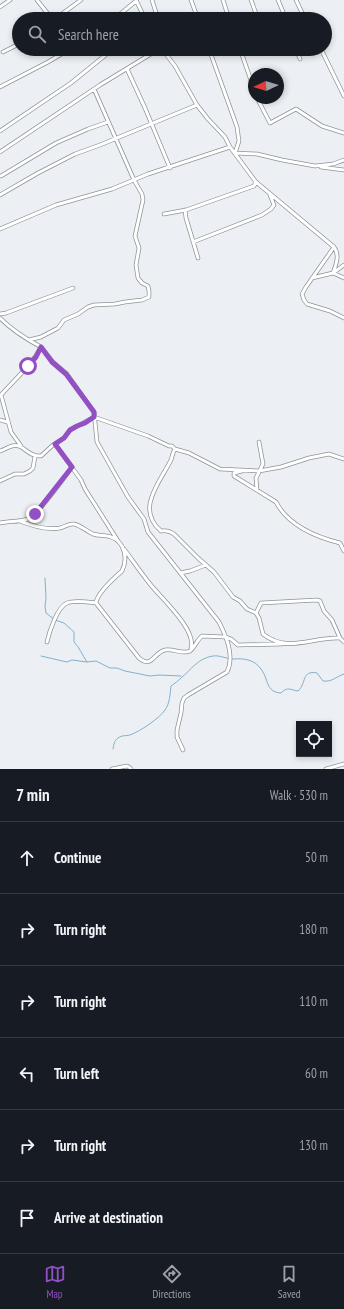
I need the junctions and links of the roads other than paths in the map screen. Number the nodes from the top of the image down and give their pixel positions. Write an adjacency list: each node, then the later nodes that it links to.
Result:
1 (10, 0): 11 (street)
2 (37, 0): 12 (street)
3 (81, 0): 13 (street)
4 (136, 0): 14 (street); 15 (street)
5 (152, 0): 16 (street)
6 (191, 0): 17 (street)
7 (223, 0): 18 (street)
8 (251, 0): 19 (street)
9 (278, 0): 20 (street)
10 (296, 0): 21 (street)
11 (0, 7)
12 (48, 12)
13 (64, 12)
14 (122, 12)
15 (142, 12)
16 (156, 12)
17 (195, 12)
18 (227, 12)
19 (255, 12)
20 (283, 12)
21 (302, 12)
22 (12, 48): 23 (street)
23 (3, 52)
24 (58, 56): 35 (street)
25 (105, 56): 42 (street)
26 (149, 56): 33 (street)
27 (167, 56): 39 (street)
28 (212, 56): 47 (street)
29 (242, 56): 34 (street)
30 (299, 56): 32 (street)
31 (324, 56): 37 (street)
32 (300, 59)
33 (127, 69): 36 (street); 41 (street)
34 (248, 72)
35 (0, 87)
36 (94, 89): 40 (street); 46 (street)
37 (344, 96)
38 (260, 104): 43 (street)
39 (197, 105): 41 (street); 45 (street)
40 (108, 122): 44 (street); 52 (street)
41 (152, 124): 44 (street); 50 (street)
42 (0, 131)
43 (344, 133)
44 (116, 138): 53 (street); 56 (street)
45 (230, 147): 47 (street); 50 (street)
46 (0, 152)
47 (235, 153): 49 (street); 54 (street)
48 (344, 160): 49 (street)
49 (315, 166): 51 (street)
50 (170, 168): 53 (street)
51 (344, 170)
52 (1, 176)
53 (134, 180): 59 (street); 71 (street)
54 (256, 182): 55 (street); 57 (street)
55 (270, 194): 60 (street); 61 (street)
56 (0, 195)
57 (185, 210): 58 (street); 60 (street)
58 (164, 214)
59 (0, 229)
60 (194, 242): 62 (street)
61 (334, 247): 64 (street); 65 (street)
62 (198, 258)
63 (344, 265): 64 (street)
64 (333, 273): 65 (street); 66 (street)
65 (312, 278): 70 (street)
66 (344, 278)
67 (73, 288): 68 (street)
68 (0, 314)
69 (0, 318): 71 (street)
70 (344, 318)
71 (29, 340): 72 (street)
72 (41, 347): 73 (street); 75 (street)
73 (94, 417): 77 (street); 79 (street); 94 (street)
74 (0, 420): 75 (street)
75 (7, 422): 78 (street)
76 (259, 442): 85 (street)
77 (55, 444): 81 (street); 83 (street)
78 (22, 447): 80 (street); 81 (street)
79 (175, 449): 84 (street); 93 (street)
80 (0, 451)
81 (35, 456): 86 (street)
82 (344, 459): 85 (street)
83 (72, 467): 88 (street); 90 (street)
84 (246, 470): 85 (street); 87 (street)
85 (259, 471): 87 (street)
86 (0, 481)
87 (257, 490): 92 (street)
88 (20, 521): 89 (street); 90 (street)
89 (0, 523)
90 (119, 543): 91 (street)
91 (124, 549): 95 (street); 102 (street)
92 (344, 551)
93 (206, 565): 94 (street); 96 (street)
94 (180, 573): 97 (street)
95 (96, 603): 99 (street); 102 (street)
96 (256, 613): 98 (street); 101 (street)
97 (226, 638): 101 (street); 102 (street); 103 (street)
98 (340, 638): 100 (street); 101 (street)
99 (47, 642)
100 (344, 642)
101 (284, 643)
102 (190, 651)
103 (183, 750)
104 (344, 764): 107 (street)
105 (112, 769): 106 (street)
106 (130, 769)
107 (326, 769)

